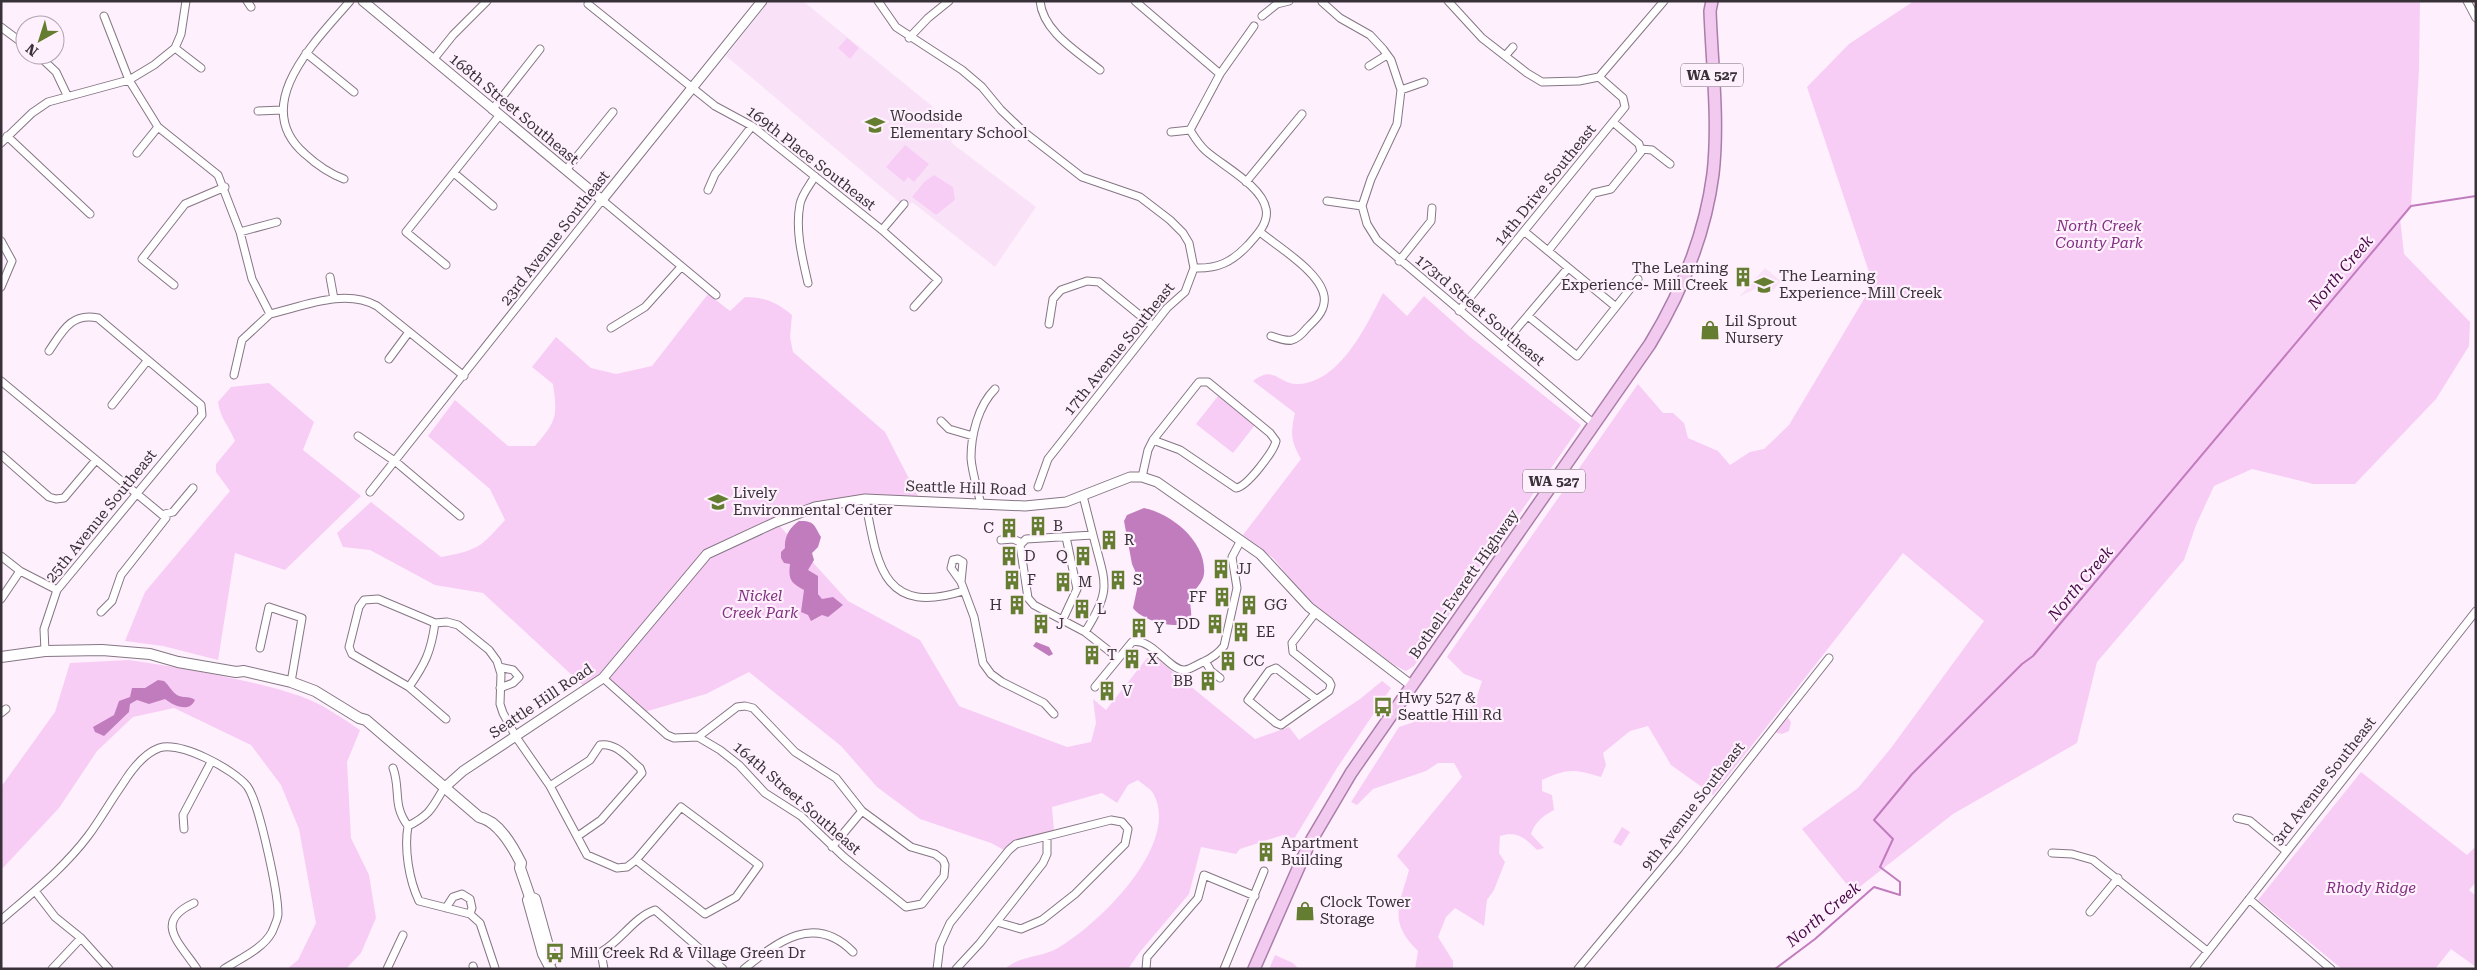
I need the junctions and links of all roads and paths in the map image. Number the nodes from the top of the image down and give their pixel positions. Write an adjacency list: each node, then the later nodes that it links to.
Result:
1 (186, 1): 26 (street)
2 (350, 1): 28 (street)
3 (363, 1): 31 (street, 168th Street Southeast)
4 (762, 1): 40 (street, 23rd Avenue Southeast)
5 (878, 1): 24 (street)
6 (949, 1): 24 (street)
7 (1040, 1): 35 (street)
8 (1135, 1): 36 (street)
9 (1288, 1): 19 (street)
10 (1317, 1): 11 (street)
11 (1322, 1): 29 (street)
12 (1448, 1): 30 (street)
13 (1664, 1): 37 (street)
14 (2467, 1): 20 (street)
15 (485, 2): 31 (street)
16 (588, 4): 40 (street, 169th Place Southeast)
17 (1709, 4): 112 (main road, Bothell-Everett Highway / WA 527)
18 (104, 16): 38 (street)
19 (1262, 16)
20 (2476, 18)
21 (1254, 26): 36 (street)
22 (1, 27): 23 (street)
23 (15, 38)
24 (909, 38): 83 (street)
25 (1513, 47): 30 (street)
26 (175, 48): 34 (street); 38 (street)
27 (540, 48): 47 (street)
28 (306, 53): 42 (street); 44 (street)
29 (1387, 55): 33 (street); 41 (street)
30 (1505, 56): 37 (street)
31 (432, 60): 47 (street, 168th Street Southeast)
32 (49, 65): 43 (street)
33 (1369, 66)
34 (201, 68)
35 (1100, 70)
36 (1220, 74): 52 (street)
37 (1600, 77): 49 (street, 14th Drive Southeast)
38 (129, 80): 43 (street); 51 (street)
39 (1424, 82): 41 (street)
40 (693, 88): 50 (street, 169th Place Southeast); 66 (street, 23rd Avenue Southeast)
41 (1401, 90): 70 (street)
42 (354, 92)
43 (67, 95): 54 (street)
44 (282, 110): 45 (street); 62 (street)
45 (258, 111)
46 (613, 112): 59 (street)
47 (495, 113): 59 (street, 168th Street Southeast); 60 (street)
48 (1302, 114): 63 (street)
49 (1613, 122): 56 (street); 77 (street, 14th Drive Southeast)
50 (752, 126): 61 (street, 169th Place Southeast); 65 (street)
51 (158, 127): 57 (street); 64 (street)
52 (1190, 130): 53 (street); 63 (street)
53 (1171, 132)
54 (7, 136): 55 (street); 72 (street)
55 (1, 143)
56 (1641, 150): 58 (street); 79 (street)
57 (137, 152)
58 (1670, 164)
59 (566, 170): 66 (street, 168th Street Southeast)
60 (454, 173): 69 (street); 81 (street)
61 (816, 176): 74 (street, 169th Place Southeast); 87 (street)
62 (344, 179)
63 (1246, 182): 76 (street)
64 (224, 187): 75 (street); 88 (street)
65 (708, 190)
66 (602, 200): 82 (street, 168th Street Southeast); 107 (street, 23rd Avenue Southeast)
67 (1327, 201): 70 (street)
68 (904, 204): 74 (street)
69 (493, 206)
70 (1362, 206): 80 (street, 173rd Street Southeast)
71 (1432, 208): 80 (street)
72 (90, 214)
73 (277, 222): 75 (street)
74 (882, 230): 92 (street, 169th Place Southeast)
75 (240, 232): 95 (street)
76 (1260, 232): 83 (street); 101 (street)
77 (1525, 232): 79 (street); 94 (street, 14th Drive Southeast)
78 (1, 241): 89 (street)
79 (1548, 251): 84 (street)
80 (1400, 260): 94 (street, 173rd Street Southeast)
81 (446, 265)
82 (682, 267): 90 (street, 168th Street Southeast); 99 (street)
83 (1194, 268): 98 (street, 17th Avenue Southeast)
84 (1568, 268): 93 (street); 96 (street)
85 (330, 277): 91 (street)
86 (1638, 280): 93 (street)
87 (808, 283)
88 (174, 285)
89 (1, 287)
90 (716, 295)
91 (334, 299): 95 (street); 100 (street)
92 (914, 307)
93 (1616, 307): 96 (street)
94 (1459, 311): 102 (street, 173rd Street Southeast)
95 (270, 314): 106 (street)
96 (1528, 316): 102 (street)
97 (1049, 324): 98 (street)
98 (1152, 326): 120 (street, 17th Avenue Southeast)
99 (611, 328)
100 (409, 332): 104 (street); 107 (street)
101 (1271, 336)
102 (1502, 346): 112 (street, 173rd Street Southeast)
103 (49, 351): 105 (street)
104 (389, 359)
105 (147, 361): 110 (street); 123 (street, 25th Avenue Southeast)
106 (234, 375)
107 (464, 376): 118 (street, 23rd Avenue Southeast)
108 (1, 382): 117 (street)
109 (995, 389): 114 (street)
110 (112, 405)
111 (941, 421): 114 (street)
112 (1594, 424): 156 (main road, Bothell-Everett Highway / WA 527)
113 (358, 436): 118 (street)
114 (973, 436): 126 (street)
115 (1153, 440): 115 (street); 119 (street)
116 (1, 455): 117 (street)
117 (96, 460): 123 (street)
118 (396, 462): 122 (street, 23rd Avenue Southeast); 128 (street)
119 (1142, 477): 124 (street, Seattle Hill Road); 132 (street, Seattle Hill Road)
120 (1038, 487)
121 (193, 488): 127 (street)
122 (370, 492)
123 (137, 493): 127 (street); 137 (street, 25th Avenue Southeast)
124 (1083, 496): 126 (street, Seattle Hill Road); 129 (street)
125 (865, 499): 126 (street, Seattle Hill Road); 138 (street); 153 (street, Seattle Hill Road)
126 (981, 505)
127 (165, 516): 141 (street)
128 (460, 516)
129 (1093, 535): 130 (street); 145 (street)
130 (1066, 537): 133 (street); 143 (street)
131 (1001, 540): 133 (street)
132 (1241, 540): 142 (street, Seattle Hill Road); 151 (street)
133 (1022, 543): 143 (street)
134 (1, 556): 135 (street)
135 (20, 571): 137 (street); 139 (street)
136 (961, 582): 138 (street)
137 (57, 590): 147 (street, 25th Avenue Southeast)
138 (963, 591): 161 (street)
139 (1, 599)
140 (2476, 611): 176 (street, 3rd Avenue Southeast)
141 (101, 612)
142 (1316, 612): 156 (street, Seattle Hill Road); 160 (street)
143 (1063, 619): 145 (street)
144 (435, 623): 152 (street); 157 (street); 157 (street)
145 (1085, 632): 149 (street)
146 (260, 648): 155 (street)
147 (46, 651): 148 (main road); 155 (main road)
148 (1, 657)
149 (1118, 658): 151 (street); 158 (street)
150 (1829, 658): 209 (street, 9th Avenue Southeast)
151 (1205, 661): 154 (street)
152 (499, 667): 159 (street); 159 (street)
153 (603, 678): 163 (street, Seattle Hill Road); 164 (street)
154 (1220, 678)
155 (291, 682): 168 (main road)
156 (1411, 685): 208 (main road, Bothell-Everett Highway / WA 527)
157 (408, 687): 162 (street)
158 (1095, 687)
159 (500, 688): 163 (street)
160 (1316, 699): 160 (street)
161 (1054, 714)
162 (446, 719)
163 (516, 737): 167 (street); 168 (street, Seattle Hill Road)
164 (698, 737): 169 (street); 175 (street, 164th Street Southeast)
165 (211, 762): 172 (street); 181 (street); 199 (street)
166 (393, 768): 171 (street)
167 (550, 786): 173 (street); 173 (street)
168 (444, 788): 171 (street); 194 (main road)
169 (862, 811): 175 (street); 175 (street, 164th Street Southeast)
170 (2237, 818): 176 (street)
171 (408, 826): 185 (street)
172 (184, 829)
173 (578, 836): 178 (street)
174 (1047, 837): 189 (street); 189 (street); 204 (street)
175 (832, 847)
176 (2286, 851): 183 (street, 3rd Avenue Southeast)
177 (2052, 853): 180 (street)
178 (636, 860): 178 (street)
179 (1264, 871): 182 (street)
180 (2118, 878): 186 (street); 192 (street)
181 (35, 891): 188 (street); 191 (street)
182 (1255, 896): 206 (street); 207 (street)
183 (2249, 900): 192 (street, 3rd Avenue Southeast); 211 (street)
184 (194, 903): 198 (street)
185 (446, 908): 187 (street); 187 (street)
186 (2090, 912)
187 (470, 914): 195 (street)
188 (1, 920)
189 (997, 922): 205 (street)
190 (403, 935): 200 (street)
191 (81, 938): 196 (street); 197 (street)
192 (2207, 951): 210 (street, 3rd Avenue Southeast)
193 (853, 952): 203 (street)
194 (551, 967)
195 (496, 968)
196 (52, 969)
197 (109, 969)
198 (197, 969)
199 (224, 969)
200 (387, 969)
201 (604, 969): 202 (street)
202 (723, 969)
203 (744, 969)
204 (937, 969)
205 (956, 969)
206 (1146, 969)
207 (1224, 969)
208 (1254, 969)
209 (1578, 969)
210 (2194, 969)
211 (2331, 969)

